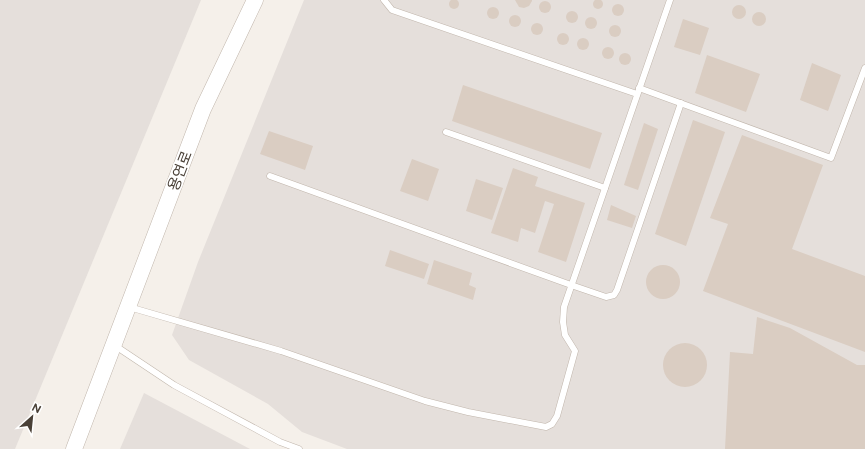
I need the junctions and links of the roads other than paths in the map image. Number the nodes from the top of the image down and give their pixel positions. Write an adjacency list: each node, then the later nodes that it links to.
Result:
1 (255, 0): 11 (street, 용연로)
2 (384, 0): 5 (lane)
3 (670, 0): 5 (lane)
4 (865, 68): 6 (lane)
5 (638, 91): 6 (lane); 9 (lane)
6 (681, 104): 10 (lane)
7 (446, 132): 9 (lane)
8 (270, 176): 10 (lane)
9 (604, 188): 10 (lane)
10 (571, 285): 11 (lane)
11 (128, 307): 12 (street, 용연로)
12 (114, 345): 13 (street, 용연로); 14 (lane)
13 (74, 449)
14 (299, 449)

